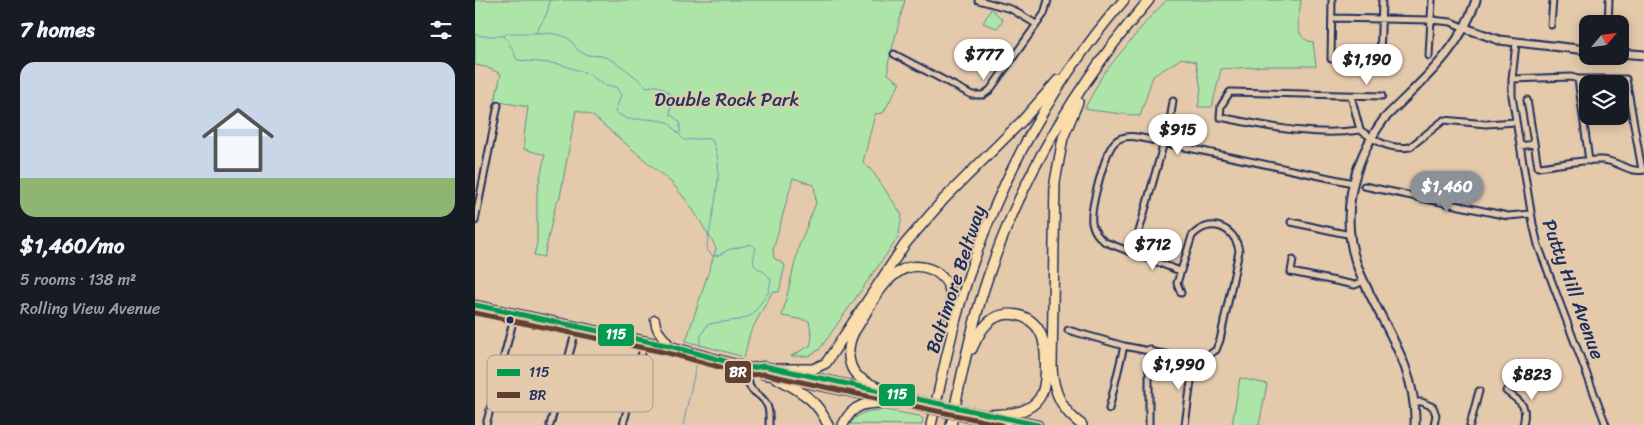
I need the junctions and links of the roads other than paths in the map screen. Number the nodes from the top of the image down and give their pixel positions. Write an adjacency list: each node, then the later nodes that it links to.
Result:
1 (978, 0): 15 (street)
2 (1048, 0): 15 (street)
3 (1124, 0): 26 (highway, Baltimore Beltway)
4 (1149, 0): 68 (highway, Baltimore Beltway); 91 (highway)
5 (1332, 0): 12 (street)
6 (1382, 0): 13 (street)
7 (1432, 0): 14 (street)
8 (1476, 0): 17 (main road)
9 (1553, 0): 16 (street)
10 (1609, 0): 11 (street)
11 (1608, 15)
12 (1332, 18): 13 (street); 24 (street)
13 (1381, 19): 14 (street); 25 (street)
14 (1431, 20): 17 (street); 23 (street)
15 (1036, 24): 20 (street)
16 (1551, 25)
17 (1465, 28): 18 (main road); 36 (main road)
18 (1516, 43): 19 (main road); 27 (street, Putty Hill Avenue)
19 (1579, 49)
20 (894, 54)
21 (1629, 54): 22 (main road)
22 (1644, 55)
23 (1429, 56)
24 (1331, 59)
25 (1380, 59)
26 (1077, 60): 66 (highway, Baltimore Beltway); 69 (highway)
27 (1512, 79): 28 (street); 34 (street, Putty Hill Avenue)
28 (1578, 79): 40 (street); 41 (street)
29 (1351, 96): 30 (street); 35 (street); 35 (street)
30 (1382, 96)
31 (1527, 100): 38 (street)
32 (1173, 101): 37 (street)
33 (498, 105): 45 (street)
34 (1516, 122): 36 (street); 39 (street, Putty Hill Avenue)
35 (1360, 130): 36 (street)
36 (1371, 138): 42 (main road)
37 (1164, 144): 42 (street); 48 (street); 48 (street)
38 (1534, 144): 39 (street); 40 (street)
39 (1520, 146): 44 (street, Putty Hill Avenue)
40 (1589, 161): 41 (street)
41 (1643, 170)
42 (1353, 183): 47 (main road)
43 (1364, 186): 44 (street)
44 (1531, 214): 98 (street, Putty Hill Avenue)
45 (475, 221)
46 (1291, 222): 47 (street)
47 (1351, 235): 51 (main road)
48 (1133, 253): 50 (street)
49 (1293, 260): 51 (street)
50 (1180, 271): 52 (street); 65 (street)
51 (1364, 281): 74 (main road)
52 (1181, 293)
53 (475, 305): 54 (main road)
54 (515, 314): 56 (main road); 62 (street)
55 (655, 320): 59 (main road)
56 (577, 326): 58 (main road); 63 (street)
57 (1068, 330): 60 (street)
58 (645, 341): 59 (main road); 64 (street)
59 (670, 346): 67 (main road)
60 (1124, 346): 61 (street); 76 (street)
61 (1149, 350): 65 (street); 92 (street)
62 (504, 355)
63 (569, 355)
64 (641, 355)
65 (1194, 360): 93 (street)
66 (945, 365): 72 (highway); 87 (highway, Baltimore Beltway)
67 (750, 368): 69 (main road); 84 (street)
68 (964, 368): 80 (highway); 88 (highway, Baltimore Beltway)
69 (777, 373): 72 (main road); 73 (main road); 85 (highway)
70 (1479, 391): 96 (street)
71 (1506, 391): 97 (street)
72 (896, 395): 75 (main road)
73 (903, 402): 75 (main road); 86 (highway)
74 (1415, 402): 94 (main road); 95 (street)
75 (925, 405): 80 (main road, bridge)
76 (1109, 408)
77 (489, 412): 81 (street)
78 (554, 412): 82 (street)
79 (626, 412): 83 (street)
80 (993, 421): 89 (main road); 90 (main road)
81 (486, 425)
82 (551, 425)
83 (623, 425)
84 (769, 425)
85 (828, 425)
86 (843, 425)
87 (931, 425)
88 (951, 425)
89 (1006, 425)
90 (1038, 425)
91 (1082, 425)
92 (1149, 425)
93 (1185, 425)
94 (1415, 425)
95 (1434, 425)
96 (1471, 425)
97 (1523, 425)
98 (1606, 425)

